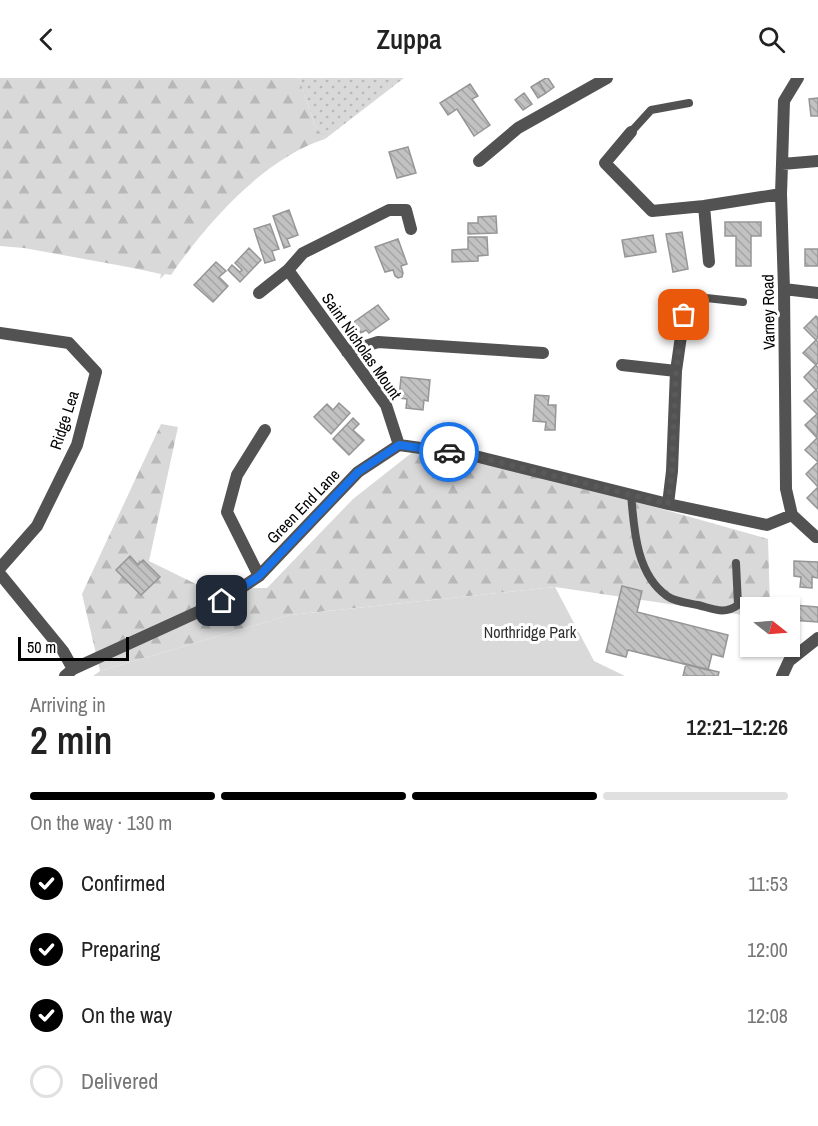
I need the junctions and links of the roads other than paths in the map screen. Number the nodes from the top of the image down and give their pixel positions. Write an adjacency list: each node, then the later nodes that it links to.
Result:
1 (607, 78): 5 (street)
2 (798, 78): 7 (street, Varney Road)
3 (689, 103): 4 (lane)
4 (631, 132): 9 (street)
5 (479, 161)
6 (818, 161): 7 (street)
7 (782, 164): 8 (street, Varney Road)
8 (781, 194): 9 (street); 13 (street, Varney Road)
9 (704, 206): 11 (street)
10 (411, 230): 12 (street)
11 (709, 262)
12 (288, 270): 14 (street); 19 (street, Saint Nicholas Mount)
13 (784, 289): 15 (street); 27 (street, Varney Road)
14 (259, 293)
15 (818, 293)
16 (743, 302): 17 (lane)
17 (684, 315): 22 (street)
18 (0, 333): 30 (street, Ridge Lea)
19 (347, 352): 20 (street); 24 (street, Saint Nicholas Mount)
20 (543, 353)
21 (622, 365): 22 (street)
22 (676, 371): 26 (street)
23 (264, 430): 32 (street)
24 (399, 445): 25 (street); 32 (street, Green End Lane)
25 (630, 494): 26 (street); 29 (lane)
26 (668, 504): 27 (street)
27 (792, 515): 28 (street)
28 (818, 537)
29 (736, 563)
30 (0, 568)
31 (0, 574): 34 (street)
32 (259, 576): 34 (street, Green End Lane)
33 (818, 638): 35 (street)
34 (69, 673)
35 (782, 676)

